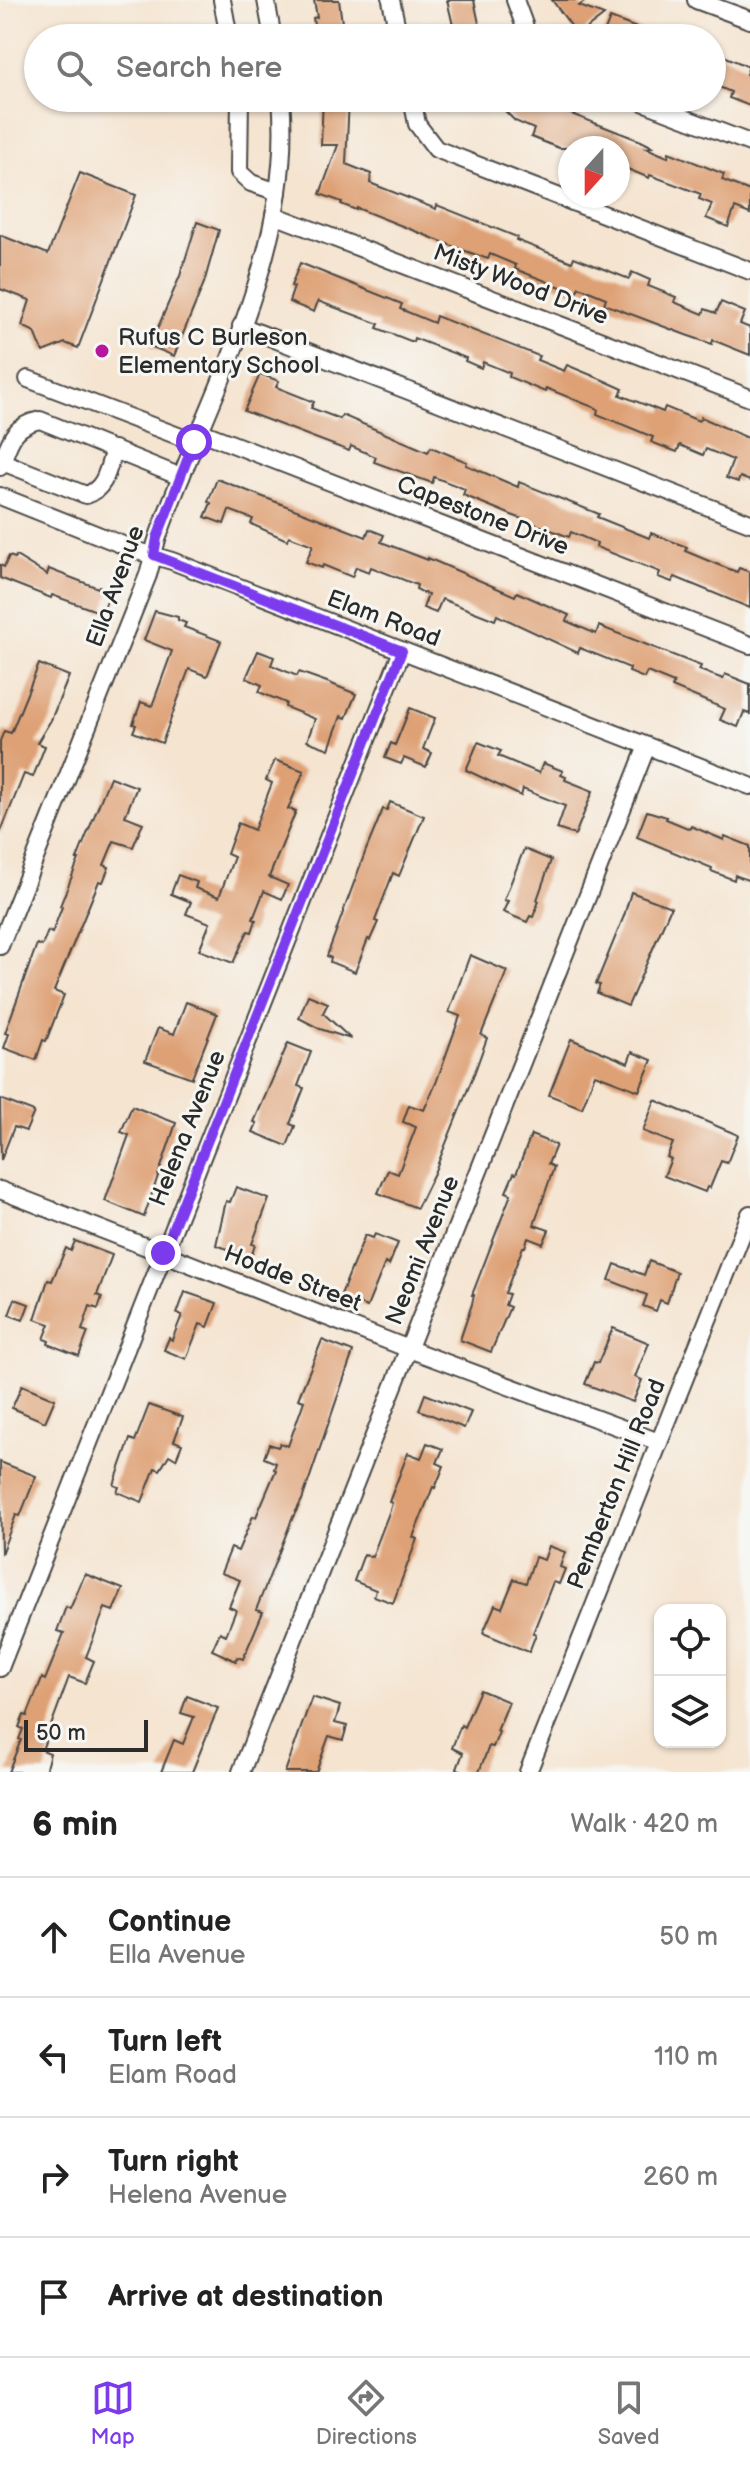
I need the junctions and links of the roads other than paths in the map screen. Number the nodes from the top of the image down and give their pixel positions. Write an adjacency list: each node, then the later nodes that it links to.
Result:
1 (222, 0): 7 (street)
2 (266, 0): 8 (street)
3 (391, 0): 9 (street)
4 (515, 0): 10 (street)
5 (696, 0): 6 (street)
6 (750, 20)
7 (226, 24)
8 (270, 24)
9 (396, 24)
10 (524, 24)
11 (240, 112): 16 (street)
12 (282, 112): 16 (street, Ella Avenue)
13 (415, 112): 18 (street)
14 (669, 112): 15 (street)
15 (750, 143)
16 (278, 192): 17 (street, Ella Avenue)
17 (274, 215): 19 (street, Ella Avenue); 21 (street, Misty Wood Drive)
18 (750, 271)
19 (241, 326): 22 (street, Ella Avenue); 27 (street)
20 (28, 379): 22 (street, Capestone Drive)
21 (750, 398)
22 (197, 436): 25 (street, Ella Avenue); 29 (street, Capestone Drive)
23 (114, 449): 24 (street); 24 (street); 25 (street)
24 (1, 463)
25 (181, 477): 28 (street, Ella Avenue)
26 (0, 496): 28 (street, Elam Road)
27 (750, 523)
28 (154, 555): 30 (street, Elam Road); 33 (street, Ella Avenue)
29 (750, 645)
30 (402, 651): 31 (street, Elam Road); 36 (street, Helena Avenue)
31 (647, 746): 32 (street, Elam Road); 37 (street, Neomi Avenue)
32 (750, 786)
33 (0, 946)
34 (0, 1190): 36 (street, Hodde Street)
35 (750, 1214): 38 (street, Pemberton Hill Road)
36 (163, 1253): 37 (street, Hodde Street); 39 (street, Helena Avenue)
37 (409, 1349): 38 (street, Hodde Street); 40 (street, Neomi Avenue)
38 (659, 1442): 41 (street, Pemberton Hill Road)
39 (0, 1668)
40 (241, 1772)
41 (528, 1772)

